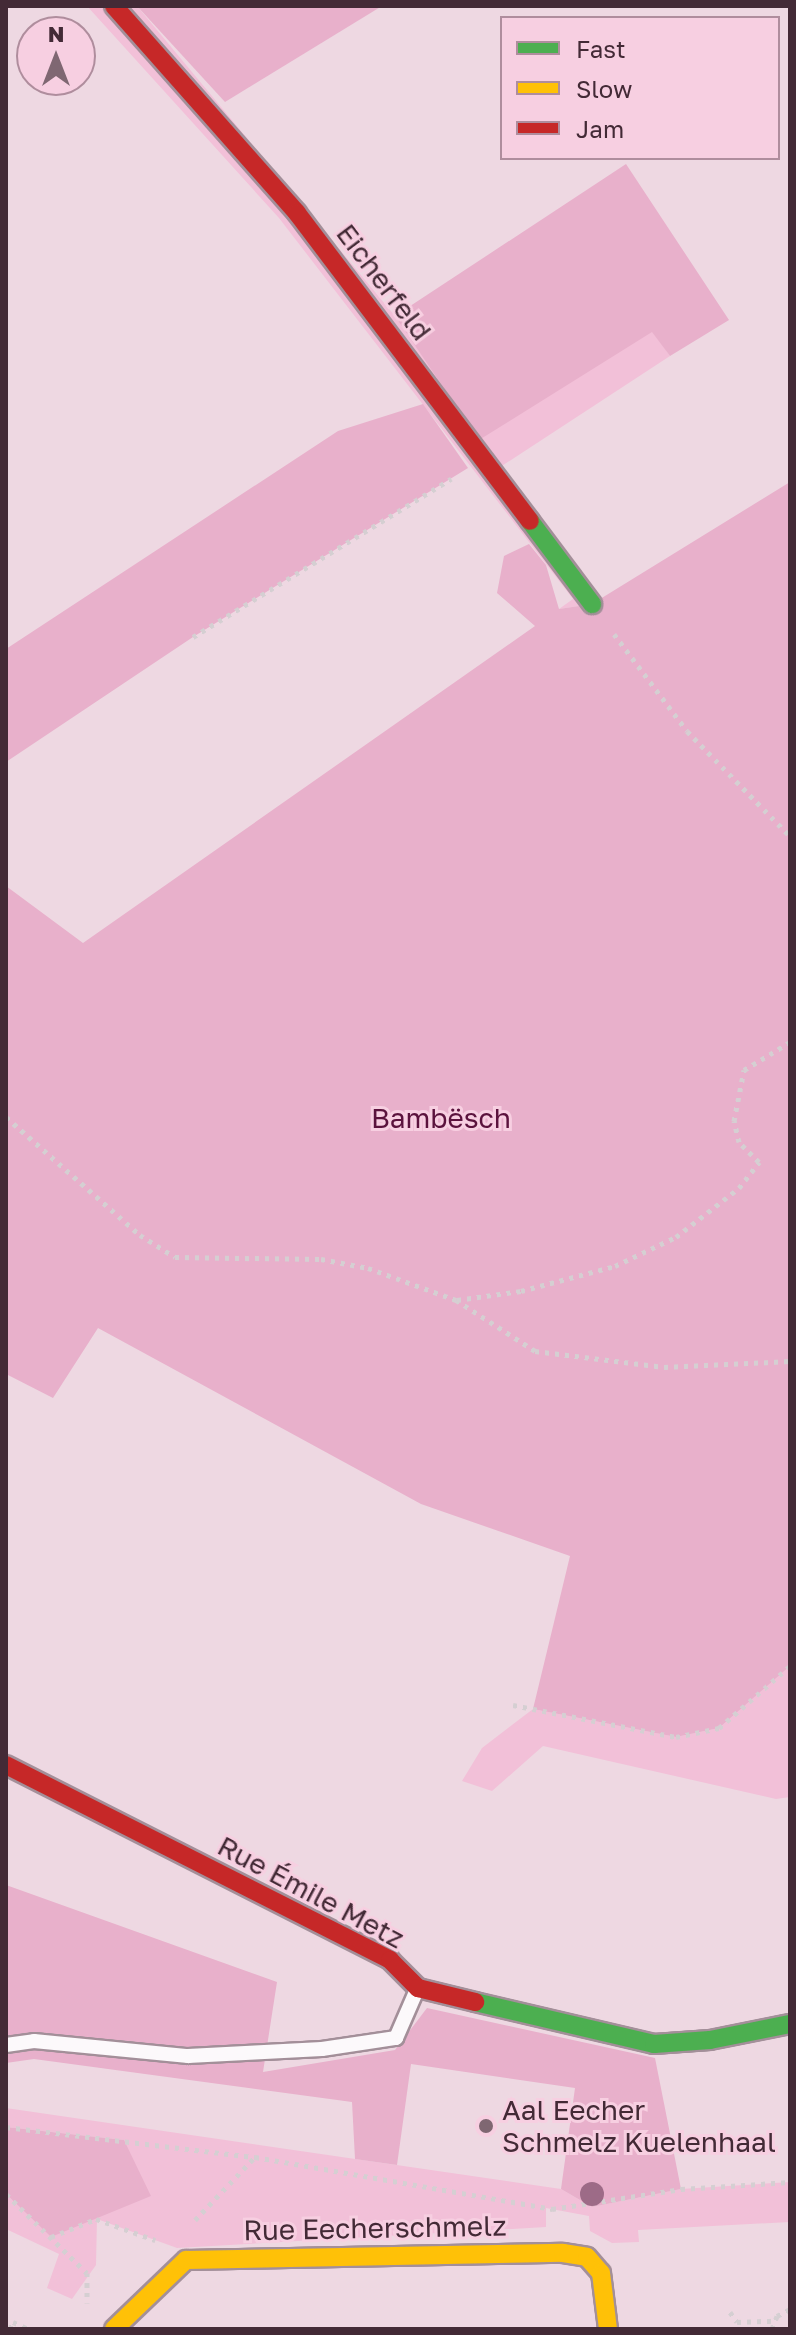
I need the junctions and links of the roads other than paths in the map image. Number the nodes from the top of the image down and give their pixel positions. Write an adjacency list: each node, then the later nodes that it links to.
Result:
1 (114, 6): 2 (street, Eicherfeld)
2 (592, 604)
3 (6, 1765): 4 (street, Rue Émile Metz)
4 (418, 1988): 5 (street, Rue Émile Metz); 6 (lane)
5 (790, 2024)
6 (6, 2045)
7 (114, 2329): 8 (street, Rue Eecherschmelz)
8 (608, 2329)

